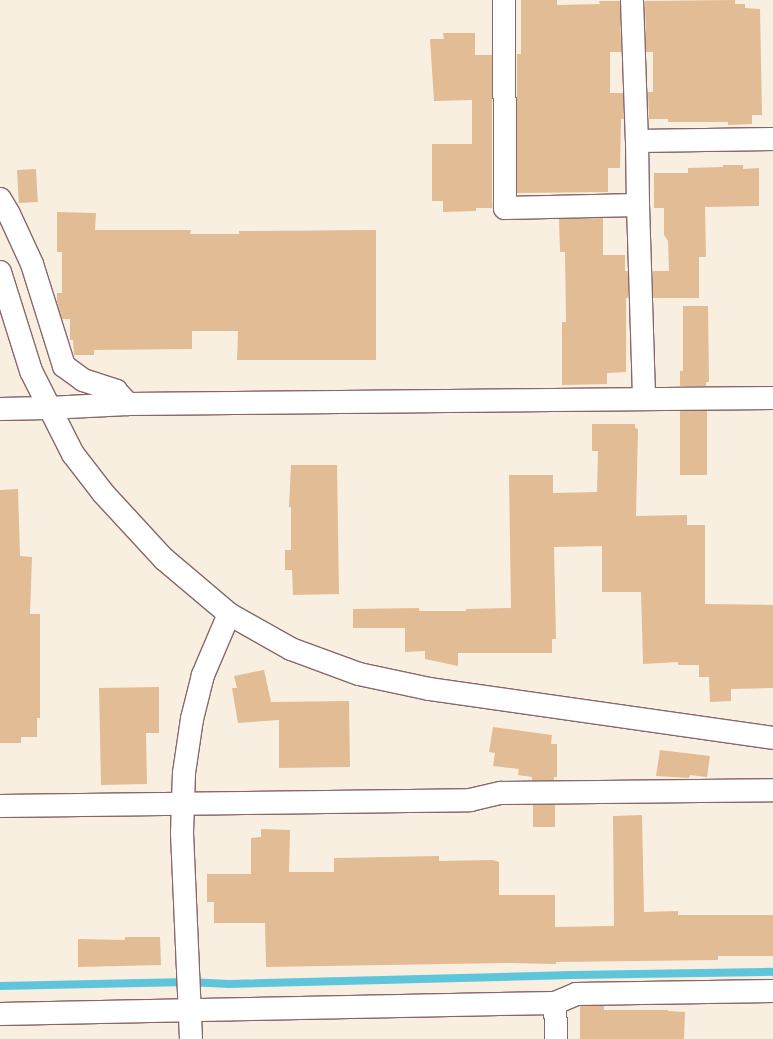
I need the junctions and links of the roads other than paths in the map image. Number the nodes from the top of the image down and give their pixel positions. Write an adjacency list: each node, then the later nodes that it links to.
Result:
1 (504, 0): 6 (street)
2 (632, 0): 4 (street)
3 (773, 139): 4 (street)
4 (637, 141): 6 (street)
5 (0, 199): 10 (street)
6 (638, 205): 9 (street)
7 (0, 272): 11 (street)
8 (773, 398): 9 (street)
9 (644, 399): 10 (street)
10 (128, 404): 11 (street)
11 (48, 408): 12 (street); 13 (street)
12 (0, 409)
13 (229, 614): 14 (street); 16 (street)
14 (773, 738)
15 (773, 790): 16 (street)
16 (183, 803): 17 (street); 20 (street)
17 (0, 806)
18 (773, 991): 19 (street)
19 (555, 1003): 20 (street); 23 (street)
20 (189, 1010): 21 (street); 22 (street)
21 (0, 1014)
22 (191, 1039)
23 (556, 1039)

